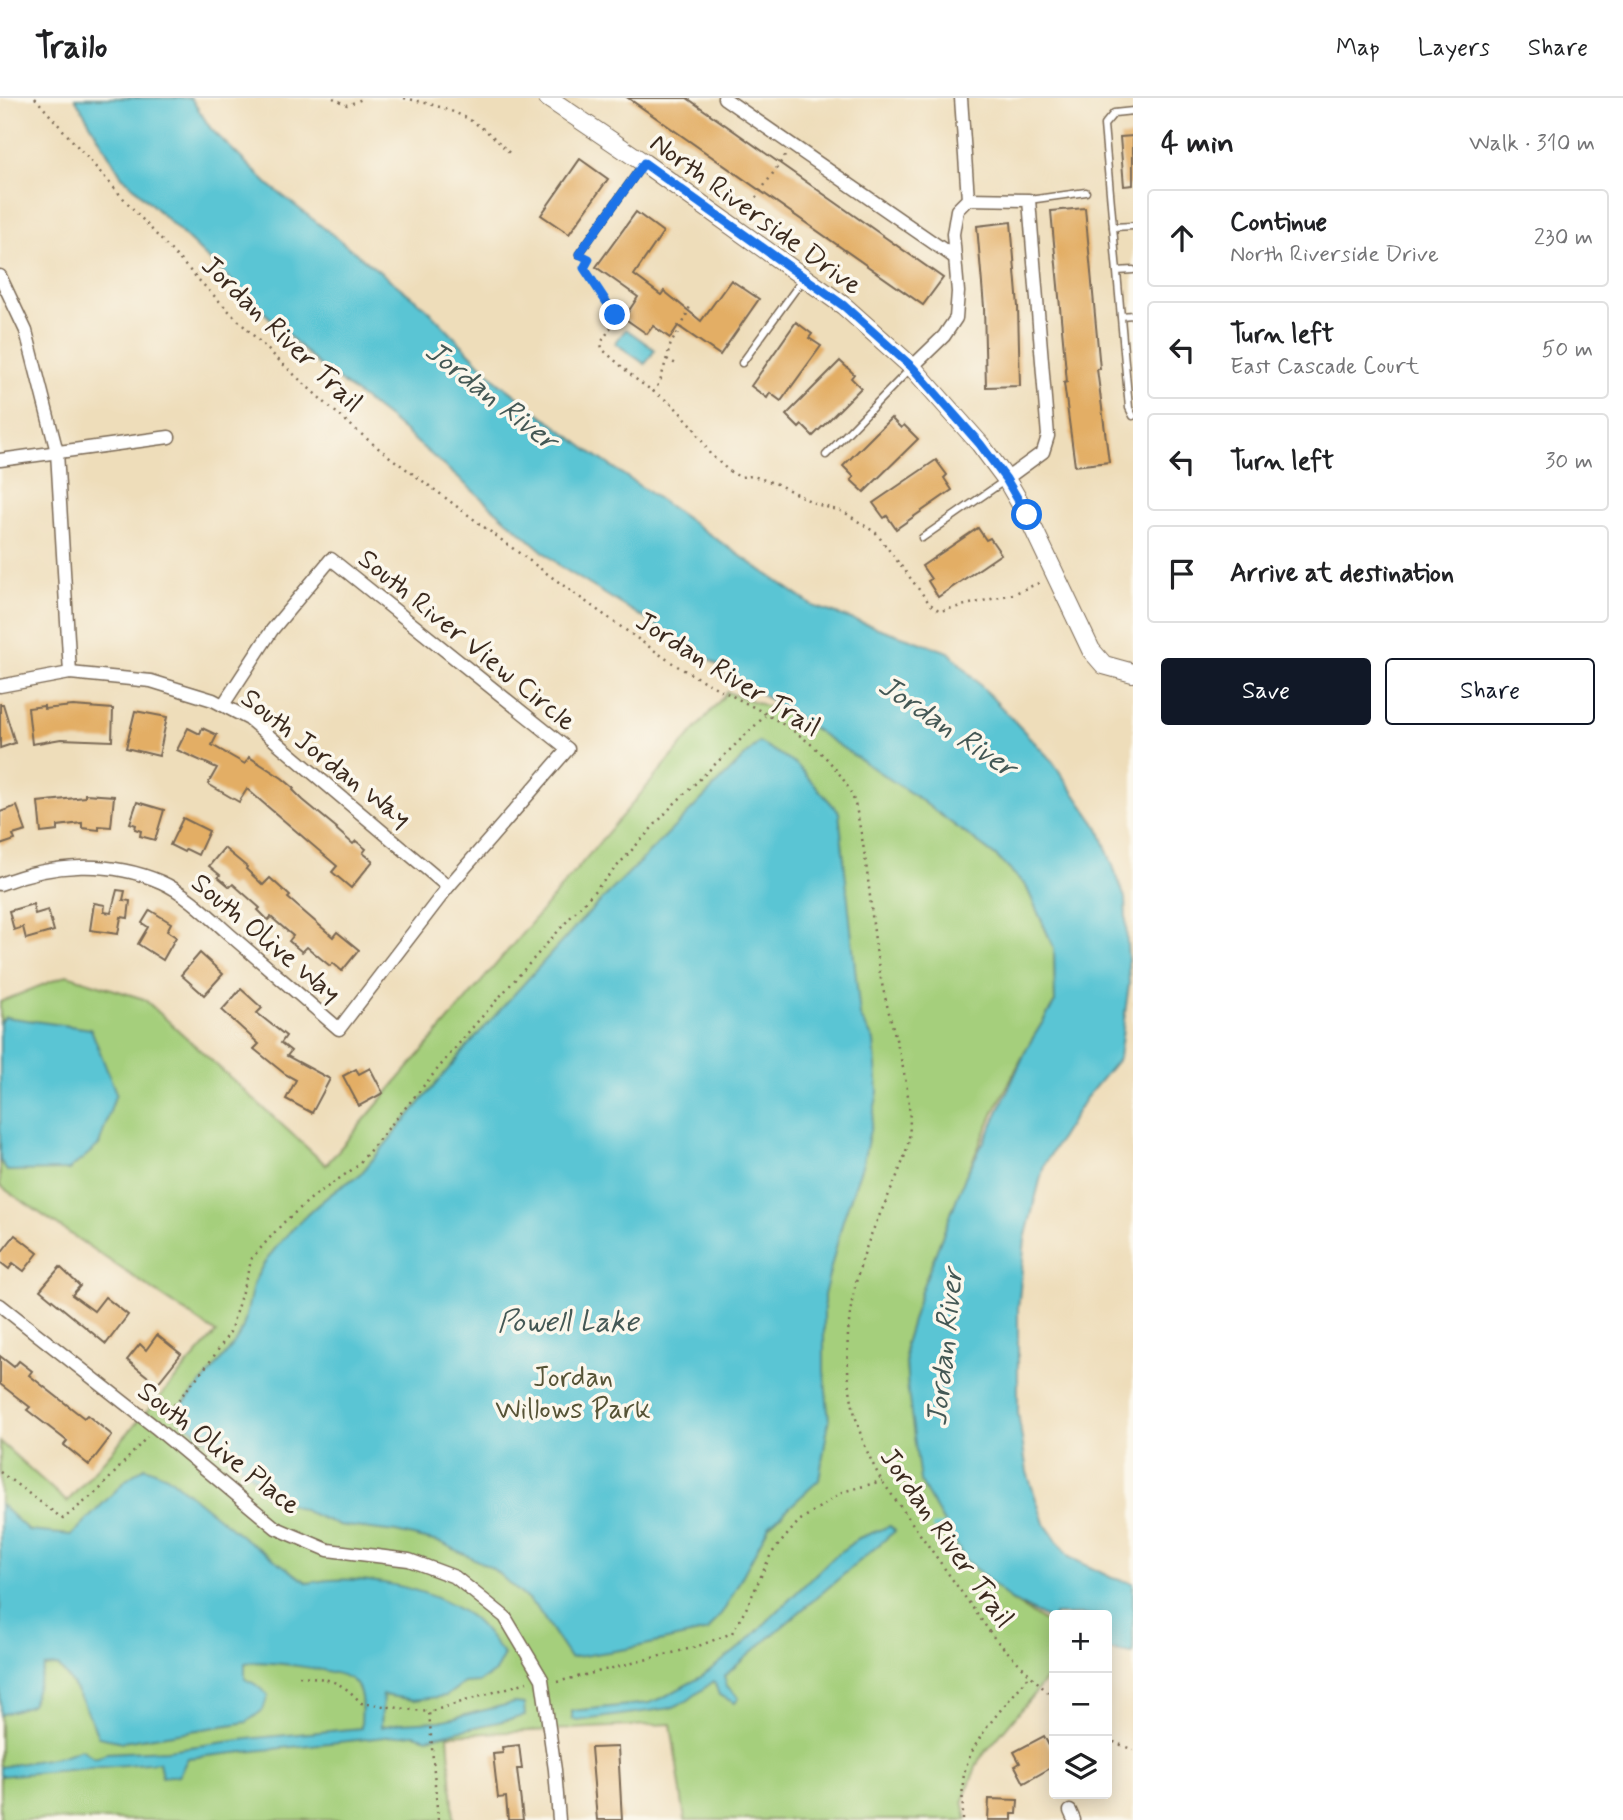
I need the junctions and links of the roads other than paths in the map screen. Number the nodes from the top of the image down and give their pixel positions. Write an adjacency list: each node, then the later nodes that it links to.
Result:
1 (724, 98): 12 (street)
2 (961, 98): 7 (street)
3 (558, 101): 5 (street, North Riverside Drive)
4 (1133, 111): 10 (lane)
5 (644, 163): 11 (lane); 16 (street, North Riverside Drive)
6 (1086, 192): 8 (lane)
7 (968, 199): 8 (street); 12 (street)
8 (1029, 200): 26 (street)
9 (1133, 226): 10 (lane)
10 (1113, 228): 14 (lane)
11 (579, 254)
12 (954, 257): 20 (street)
13 (1133, 270): 14 (lane)
14 (1117, 271): 18 (lane)
15 (0, 276): 23 (street)
16 (804, 278): 19 (lane); 20 (street, North Riverside Drive)
17 (1133, 315): 18 (lane)
18 (1121, 316): 21 (lane)
19 (742, 363)
20 (912, 367): 24 (lane); 26 (street, North Riverside Drive)
21 (1133, 416)
22 (169, 437): 23 (street)
23 (57, 452): 25 (street); 28 (street)
24 (826, 454)
25 (0, 460)
26 (1006, 479): 27 (lane); 29 (street, North Riverside Drive)
27 (922, 538)
28 (70, 673): 30 (street, South Jordan Way); 31 (street, South Jordan Way)
29 (1133, 673)
30 (0, 686)
31 (223, 705): 33 (street, South Jordan Way); 33 (street, South River View Circle)
32 (0, 884): 34 (street, South Olive Way)
33 (448, 887): 34 (street, South River View Circle)
34 (339, 1028)
35 (0, 1305): 36 (street, South Olive Place)
36 (559, 1820)

